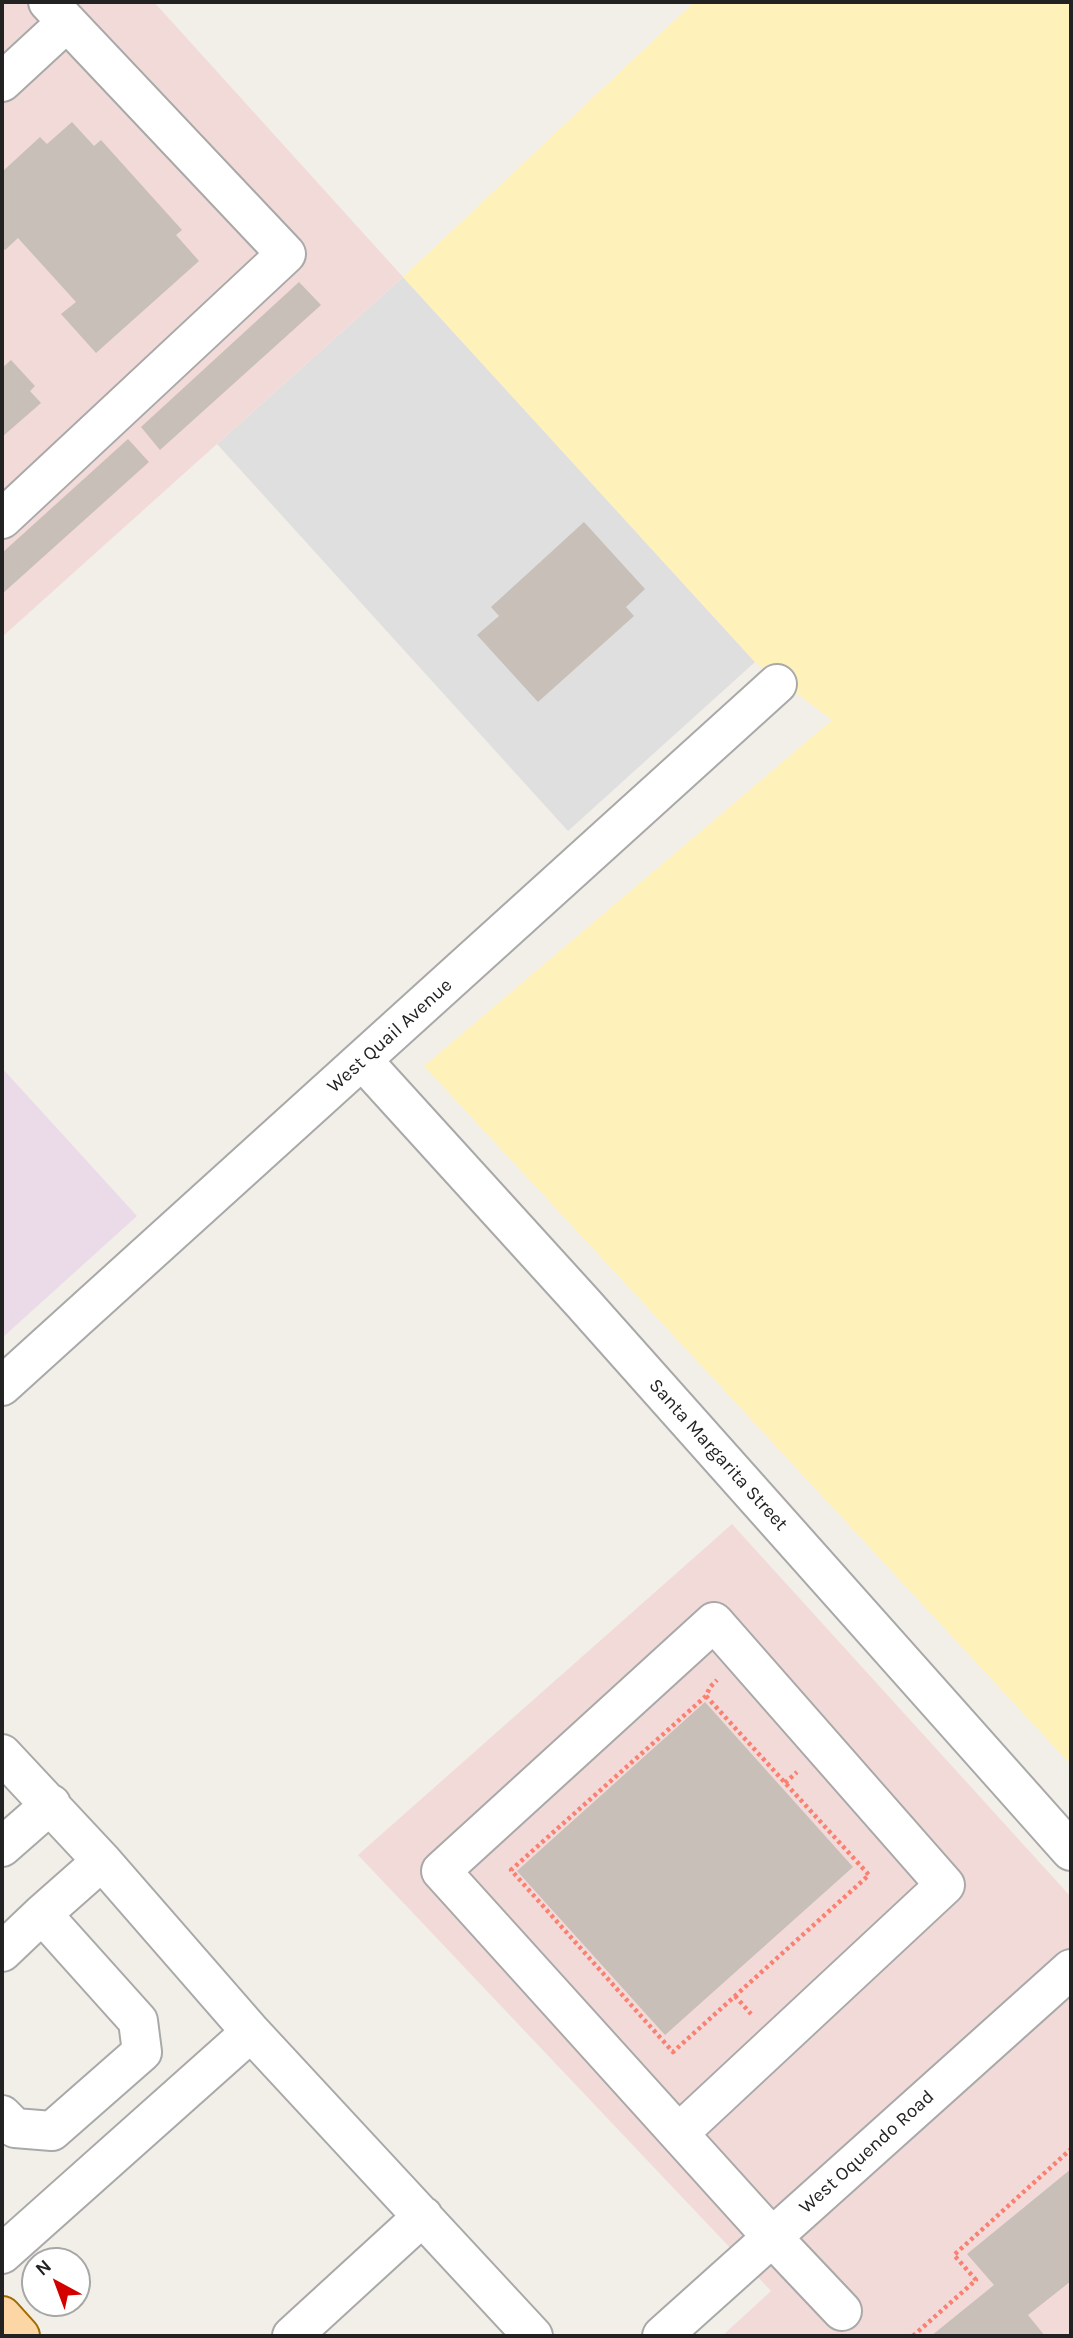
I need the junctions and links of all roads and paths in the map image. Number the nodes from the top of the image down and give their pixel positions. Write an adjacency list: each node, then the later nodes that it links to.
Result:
1 (57, 12): 2 (street); 3 (street)
2 (2, 82)
3 (2, 519)
4 (777, 684): 5 (street, West Quail Avenue)
5 (363, 1061): 6 (street, West Quail Avenue); 10 (street, Santa Margarita Street)
6 (2, 1387)
7 (2, 1755): 8 (street)
8 (51, 1804): 9 (street); 11 (street)
9 (2, 1847)
10 (1071, 1851)
11 (102, 1861): 12 (street); 15 (street)
12 (42, 1914): 13 (street); 17 (street)
13 (2, 1951)
14 (1071, 1969): 21 (street, West Oquendo Road)
15 (251, 2032): 20 (street); 22 (street)
16 (673, 2053): 16 (path)
17 (2, 2115)
18 (679, 2133): 18 (street); 21 (street)
19 (1071, 2149): 29 (path)
20 (423, 2216): 25 (street); 27 (street)
21 (772, 2237): 23 (street); 28 (street, West Oquendo Road)
22 (2, 2254)
23 (842, 2311)
24 (2, 2316): 26 (main road)
25 (515, 2330)
26 (20, 2336)
27 (292, 2336)
28 (662, 2336)
29 (913, 2336)

